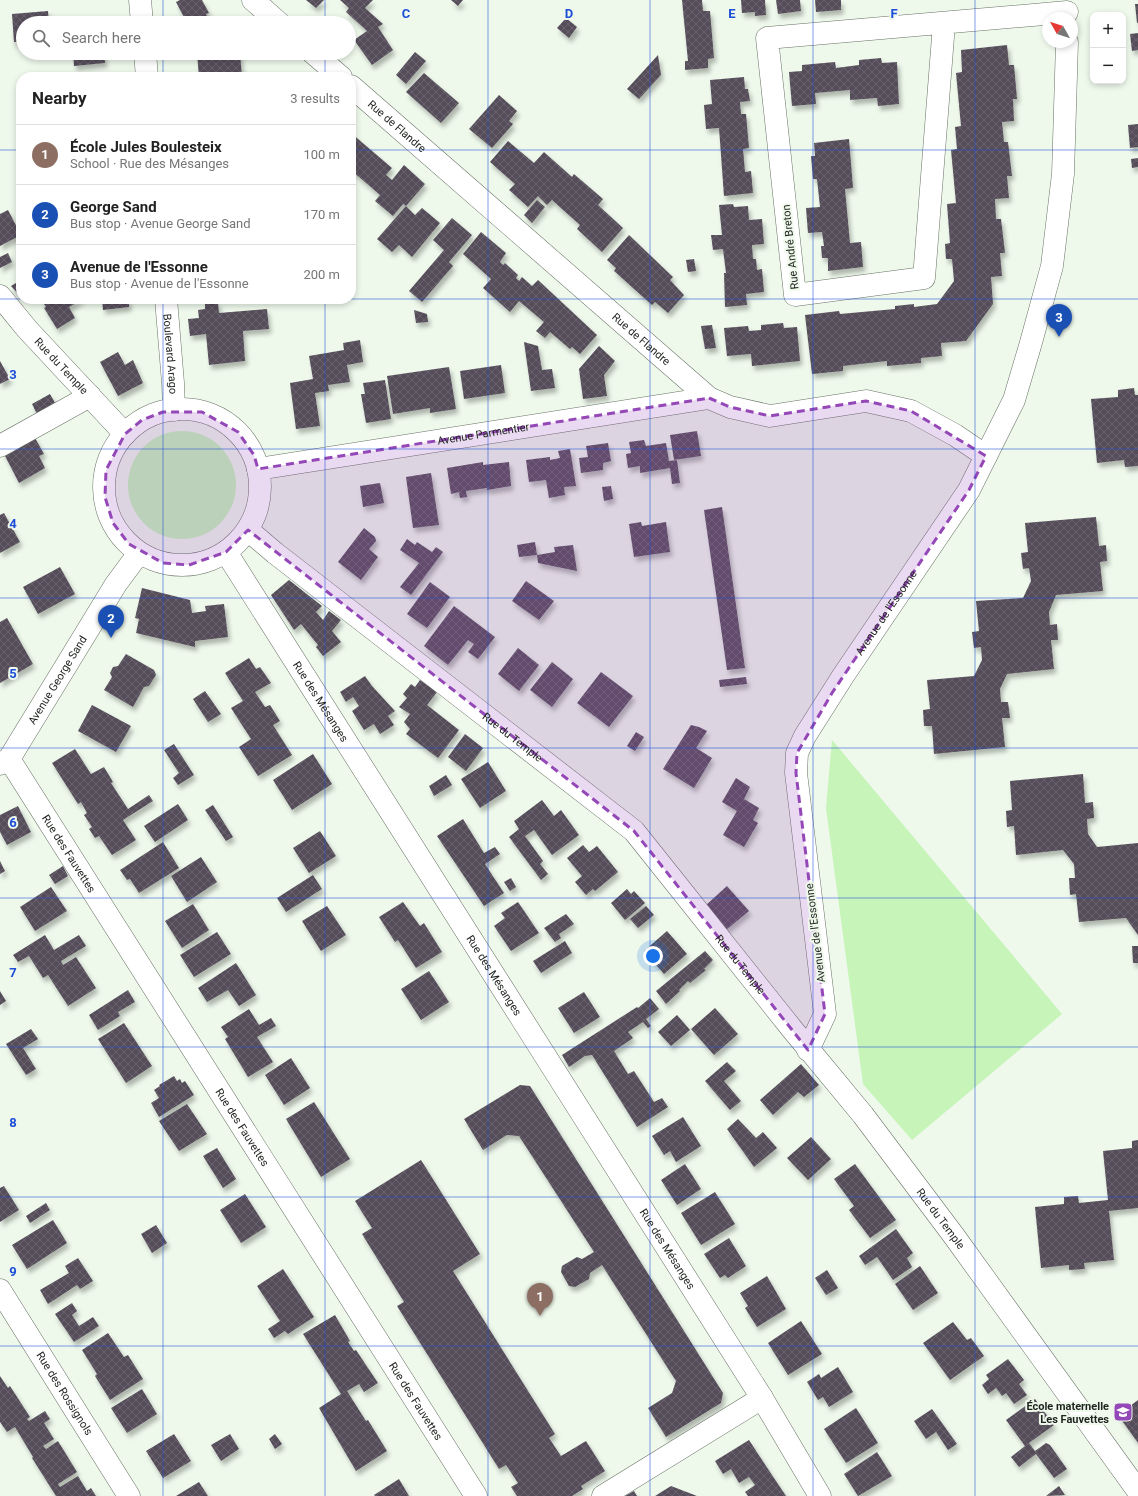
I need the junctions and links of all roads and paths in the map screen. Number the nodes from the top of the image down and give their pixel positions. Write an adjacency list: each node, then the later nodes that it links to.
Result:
1 (140, 0): 4 (street)
2 (253, 0): 5 (street)
3 (1067, 10): 6 (street, Rue André Breton)
4 (141, 16)
5 (271, 16)
6 (944, 24): 6 (street, Rue André Breton)
7 (1066, 48): 20 (street, Avenue de l'Essonne)
8 (146, 60): 10 (street)
9 (321, 60): 11 (street)
10 (147, 72)
11 (335, 72)
12 (356, 90): 16 (street, Rue de Flandre)
13 (0, 296): 15 (street, Rue du Temple)
14 (166, 304): 17 (street, Boulevard Arago)
15 (90, 396): 18 (street, Rue du Temple); 19 (street)
16 (709, 398): 20 (street, Rue de Flandre); 21 (street, Avenue Parmentier)
17 (174, 410): 18 (street); 21 (street)
18 (125, 434): 24 (street)
19 (0, 446)
20 (986, 456): 26 (street, Avenue de l'Essonne)
21 (258, 469): 22 (street)
22 (248, 530): 23 (street); 26 (street, Rue du Temple)
23 (226, 552): 24 (street); 28 (street, Rue des Mésanges)
24 (139, 553): 25 (street, Avenue George Sand)
25 (5, 761): 31 (street, Rue des Fauvettes)
26 (808, 1050): 29 (street, Rue du Temple)
27 (0, 1290): 30 (street, Rue des Rossignols)
28 (762, 1398): 32 (street); 33 (street, Rue des Mésanges)
29 (1138, 1491)
30 (129, 1496)
31 (476, 1496)
32 (603, 1496)
33 (820, 1496)

